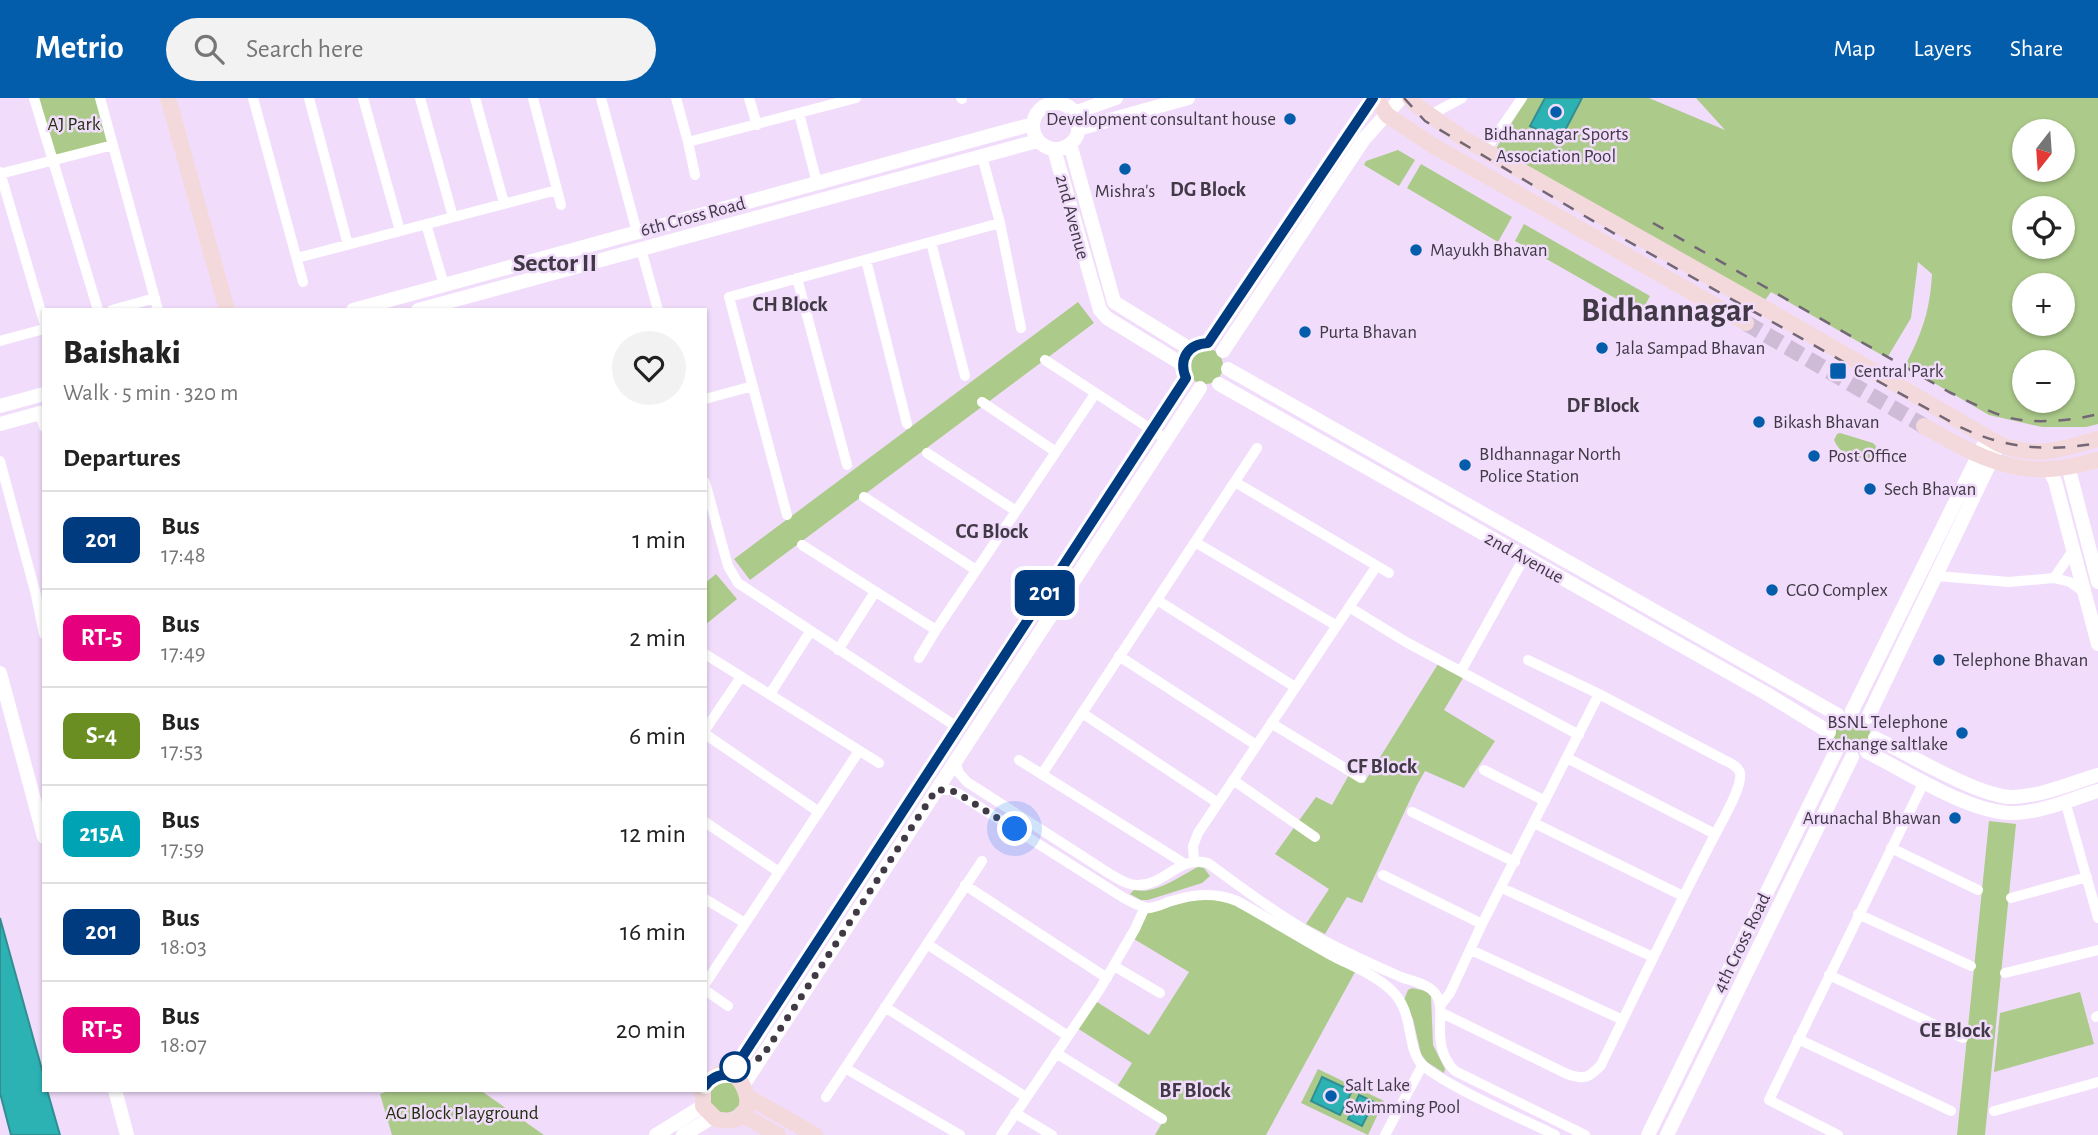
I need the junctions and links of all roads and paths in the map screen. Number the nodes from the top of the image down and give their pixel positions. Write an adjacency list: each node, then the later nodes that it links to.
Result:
1 (34, 98): 39 (street)
2 (100, 98): 35 (street)
3 (168, 98): 74 (main road)
4 (179, 98): 75 (main road)
5 (267, 98): 22 (street)
6 (309, 98): 61 (street)
7 (363, 98): 56 (street)
8 (419, 98): 51 (street)
9 (475, 98): 48 (street)
10 (533, 98): 45 (street)
11 (601, 98): 57 (street)
12 (676, 98): 33 (street)
13 (749, 98): 30 (street)
14 (856, 98): 24 (street)
15 (1116, 98): 26 (street)
16 (1188, 98): 31 (street)
17 (1374, 98): 27 (main road); 84 (street)
18 (1401, 98): 27 (street)
19 (1410, 98): 28 (main road)
20 (1462, 98): 28 (street)
21 (1522, 98): 37 (street)
22 (253, 100): 63 (street)
23 (1049, 101): 26 (street); 29 (street)
24 (818, 103): 25 (street)
25 (799, 113): 30 (street); 43 (street)
26 (1074, 113): 31 (street)
27 (1387, 115): 53 (main road); 86 (street)
28 (1430, 115): 37 (main road)
29 (1033, 124): 32 (street); 40 (street, 6th Cross Road)
30 (757, 125): 33 (street)
31 (1078, 129): 34 (street)
32 (1037, 141): 36 (street); 38 (street, 6th Cross Road)
33 (688, 142): 42 (street)
34 (1070, 144): 36 (street); 85 (street, 2nd Avenue)
35 (113, 145): 39 (street); 71 (street)
36 (1054, 149): 89 (street, 2nd Avenue)
37 (1485, 151): 47 (main road)
38 (982, 156): 44 (street, 6th Cross Road); 54 (street)
39 (53, 161): 41 (street); 72 (street)
40 (862, 172): 43 (street, 6th Cross Road); 44 (street)
41 (0, 173): 79 (street)
42 (695, 175)
43 (817, 183): 46 (street, 6th Cross Road)
44 (866, 188): 50 (street, 6th Cross Road)
45 (557, 190): 48 (street); 49 (street)
46 (776, 194): 50 (street); 52 (street, 6th Cross Road)
47 (1576, 202): 53 (main road); 106 (main road)
48 (504, 203): 51 (street)
49 (561, 205)
50 (781, 211): 58 (street, 6th Cross Road)
51 (453, 216): 55 (street)
52 (684, 219): 57 (street, 6th Cross Road); 58 (street)
53 (1566, 220): 80 (main road)
54 (1000, 223): 59 (street); 81 (street)
55 (426, 224): 56 (street); 69 (street)
56 (400, 231): 61 (street)
57 (637, 232): 60 (street, 6th Cross Road)
58 (688, 236): 62 (street, 6th Cross Road)
59 (931, 242): 64 (street); 90 (street)
60 (593, 244): 65 (street); 66 (street, 6th Cross Road)
61 (348, 245): 63 (street)
62 (641, 249): 65 (street, 6th Cross Road); 78 (street)
63 (296, 258): 68 (street)
64 (866, 260): 67 (street); 101 (street)
65 (598, 261): 70 (street, 6th Cross Road)
66 (491, 272): 69 (street, 6th Cross Road); 70 (street)
67 (797, 278): 92 (street); 113 (street)
68 (303, 282)
69 (444, 285): 76 (street, 6th Cross Road)
70 (495, 289): 77 (street, 6th Cross Road)
71 (156, 304): 73 (street)
72 (97, 308)
73 (127, 308)
74 (226, 308)
75 (236, 308)
76 (360, 308)
77 (425, 308)
78 (657, 308)
79 (42, 314)
80 (1746, 323)
81 (1021, 328)
82 (42, 330): 83 (street)
83 (0, 341)
84 (1208, 343): 85 (street); 86 (street)
85 (1190, 349): 89 (street)
86 (1223, 351): 88 (street)
87 (1045, 360): 94 (street)
88 (1228, 369): 91 (street); 121 (street, 2nd Avenue)
89 (1184, 371): 93 (street); 103 (street)
90 (965, 376)
91 (1219, 384): 93 (street); 124 (street, 2nd Avenue)
92 (753, 386): 96 (street); 120 (street)
93 (1200, 388): 104 (street)
94 (1095, 394): 103 (street); 108 (street)
95 (42, 395): 98 (street)
96 (707, 398)
97 (982, 402): 108 (street)
98 (0, 406)
99 (42, 417): 100 (street)
100 (0, 424)
101 (907, 424)
102 (1924, 426): 110 (main road)
103 (1151, 431): 104 (street); 149 (street)
104 (1166, 439): 152 (street)
105 (2098, 439): 106 (main road)
106 (1993, 441): 110 (street)
107 (1257, 448): 116 (street)
108 (1056, 452): 119 (street)
109 (927, 453): 119 (street)
110 (1985, 457): 115 (main road); 131 (street); 160 (street)
111 (2098, 460): 114 (main road)
112 (0, 461): 139 (street)
113 (846, 466)
114 (2068, 466): 115 (main road); 134 (street)
115 (2049, 470): 125 (street)
116 (1235, 482): 122 (street); 128 (street)
117 (707, 489): 142 (street)
118 (864, 497): 129 (street)
119 (1016, 511): 129 (street)
120 (787, 515)
121 (1514, 531): 124 (street); 127 (street, 2nd Avenue)
122 (1195, 542): 137 (street); 140 (street)
123 (802, 545): 135 (street)
124 (1505, 547): 126 (street, 2nd Avenue)
125 (2073, 552): 132 (street); 136 (street)
126 (1524, 558): 133 (street, 2nd Avenue); 150 (street)
127 (1573, 564): 133 (street); 154 (street, 2nd Avenue)
128 (1377, 567): 130 (street); 138 (street)
129 (976, 570): 141 (street)
130 (1389, 573)
131 (1937, 576): 132 (street); 161 (street)
132 (2054, 578): 136 (street)
133 (1563, 579): 158 (street, 2nd Avenue)
134 (2098, 582)
135 (875, 592): 141 (street); 144 (street)
136 (2084, 592): 143 (street)
137 (1157, 600): 146 (street); 155 (street)
138 (1349, 607): 140 (street); 150 (street)
139 (42, 624)
140 (1337, 626): 155 (street)
141 (936, 630): 147 (street)
142 (810, 632): 144 (street); 156 (street)
143 (2097, 636)
144 (838, 650): 163 (street)
145 (707, 655): 153 (street)
146 (1119, 656): 159 (street); 169 (street)
147 (919, 658)
148 (1528, 660): 157 (street)
149 (999, 664): 152 (street); 163 (street)
150 (1461, 671): 167 (street)
151 (0, 673): 195 (street)
152 (1013, 674): 176 (street)
153 (741, 677): 156 (street); 164 (street)
154 (1775, 679): 158 (street); 160 (street, 2nd Avenue)
155 (1295, 687): 162 (street)
156 (770, 694): 170 (street)
157 (1599, 694): 167 (street); 197 (street)
158 (1767, 694): 165 (street, 2nd Avenue)
159 (1082, 713): 179 (street); 188 (street)
160 (1845, 713): 161 (street); 165 (street)
161 (1868, 717): 168 (street)
162 (1271, 723): 169 (street); 181 (street)
163 (957, 727): 247 (street)
164 (707, 729)
165 (1829, 732): 171 (street)
166 (707, 733): 189 (street)
167 (1579, 735): 174 (street)
168 (1875, 738): 172 (street); 180 (street)
169 (1256, 745): 182 (street)
170 (859, 751): 177 (street); 189 (street)
171 (1836, 751): 173 (street); 193 (street, 4th Cross Road)
172 (1867, 751): 173 (street); 183 (street)
173 (1852, 757): 196 (street, 4th Cross Road)
174 (1567, 758): 186 (street); 197 (street)
175 (1019, 760): 179 (street)
176 (955, 761): 184 (street); 194 (street)
177 (879, 763)
178 (1484, 770): 186 (street)
179 (1042, 774): 202 (street)
180 (2098, 775)
181 (1362, 779)
182 (1233, 780): 188 (street); 198 (street)
183 (1924, 782): 187 (street); 200 (street)
184 (936, 790): 199 (street); 250 (street)
185 (2098, 791): 187 (street)
186 (1545, 801): 192 (street)
187 (2065, 801): 207 (street)
188 (1218, 803): 202 (street)
189 (819, 812): 205 (street)
190 (1412, 812): 203 (street)
191 (707, 823): 205 (street)
192 (1534, 823): 203 (street); 213 (street)
193 (1800, 824): 196 (street); 275 (street, 4th Cross Road)
194 (1041, 829): 199 (street); 208 (street)
195 (42, 830)
196 (1815, 831): 262 (street, 4th Cross Road)
197 (1715, 834): 213 (street)
198 (1315, 836)
199 (1033, 841): 214 (street)
200 (1891, 848): 211 (street); 218 (street)
201 (982, 861): 209 (street)
202 (1189, 862): 204 (street); 208 (street)
203 (1515, 862): 210 (street)
204 (1216, 869): 212 (street); 230 (street)
205 (779, 872): 220 (street)
206 (1382, 875): 221 (street)
207 (2087, 877): 215 (street); 219 (street)
208 (1128, 884): 214 (street)
209 (965, 886): 222 (street); 231 (street)
210 (1502, 888): 221 (street); 225 (street)
211 (1978, 890)
212 (1216, 895): 217 (street); 233 (street)
213 (1683, 895): 225 (street)
214 (1124, 898): 217 (street)
215 (2011, 898)
216 (707, 900): 220 (street)
217 (1145, 907): 226 (street)
218 (1858, 914): 227 (street); 229 (street)
219 (2098, 918)
220 (745, 922): 232 (street)
221 (1482, 924): 223 (street)
222 (927, 944): 237 (street); 240 (street)
223 (1471, 950): 238 (street); 239 (street)
224 (2098, 950): 228 (street)
225 (1653, 957): 239 (street)
226 (1114, 966): 231 (street); 235 (street)
227 (1971, 966)
228 (2005, 973)
229 (1829, 975): 241 (street); 242 (street)
230 (1401, 977): 233 (street); 238 (street)
231 (1107, 978): 240 (street)
232 (707, 981)
233 (1392, 990): 244 (street)
234 (707, 991): 236 (street)
235 (1160, 993)
236 (728, 1006)
237 (885, 1007): 245 (street); 254 (street)
238 (1440, 1009): 239 (street); 246 (street)
239 (1623, 1020)
240 (1068, 1036): 243 (street)
241 (1963, 1038)
242 (1798, 1039): 255 (street); 276 (street)
243 (1056, 1053): 254 (street); 260 (street)
244 (1422, 1066): 248 (street); 272 (street)
245 (845, 1068): 253 (street); 269 (street)
246 (1455, 1071): 248 (street); 257 (street)
247 (730, 1075): 250 (main road); 252 (main road)
248 (1445, 1081): 261 (street)
249 (2098, 1082): 256 (street)
250 (746, 1091): 259 (main road); 268 (main road)
251 (116, 1092): 263 (street)
252 (707, 1096): 259 (main road); 264 (street); 265 (street); 266 (street)
253 (826, 1097)
254 (1026, 1097): 258 (street)
255 (1951, 1111)
256 (1994, 1111)
257 (1537, 1112): 261 (street); 274 (street)
258 (1015, 1113): 270 (street); 271 (street)
259 (741, 1114): 267 (main road)
260 (1162, 1119)
261 (1531, 1123): 273 (street)
262 (1670, 1134)
263 (127, 1135)
264 (656, 1135)
265 (683, 1135)
266 (702, 1135)
267 (778, 1135)
268 (815, 1135)
269 (960, 1135)
270 (1001, 1135)
271 (1052, 1135)
272 (1385, 1135)
273 (1555, 1135)
274 (1585, 1135)
275 (1648, 1135)
276 (1838, 1135)

